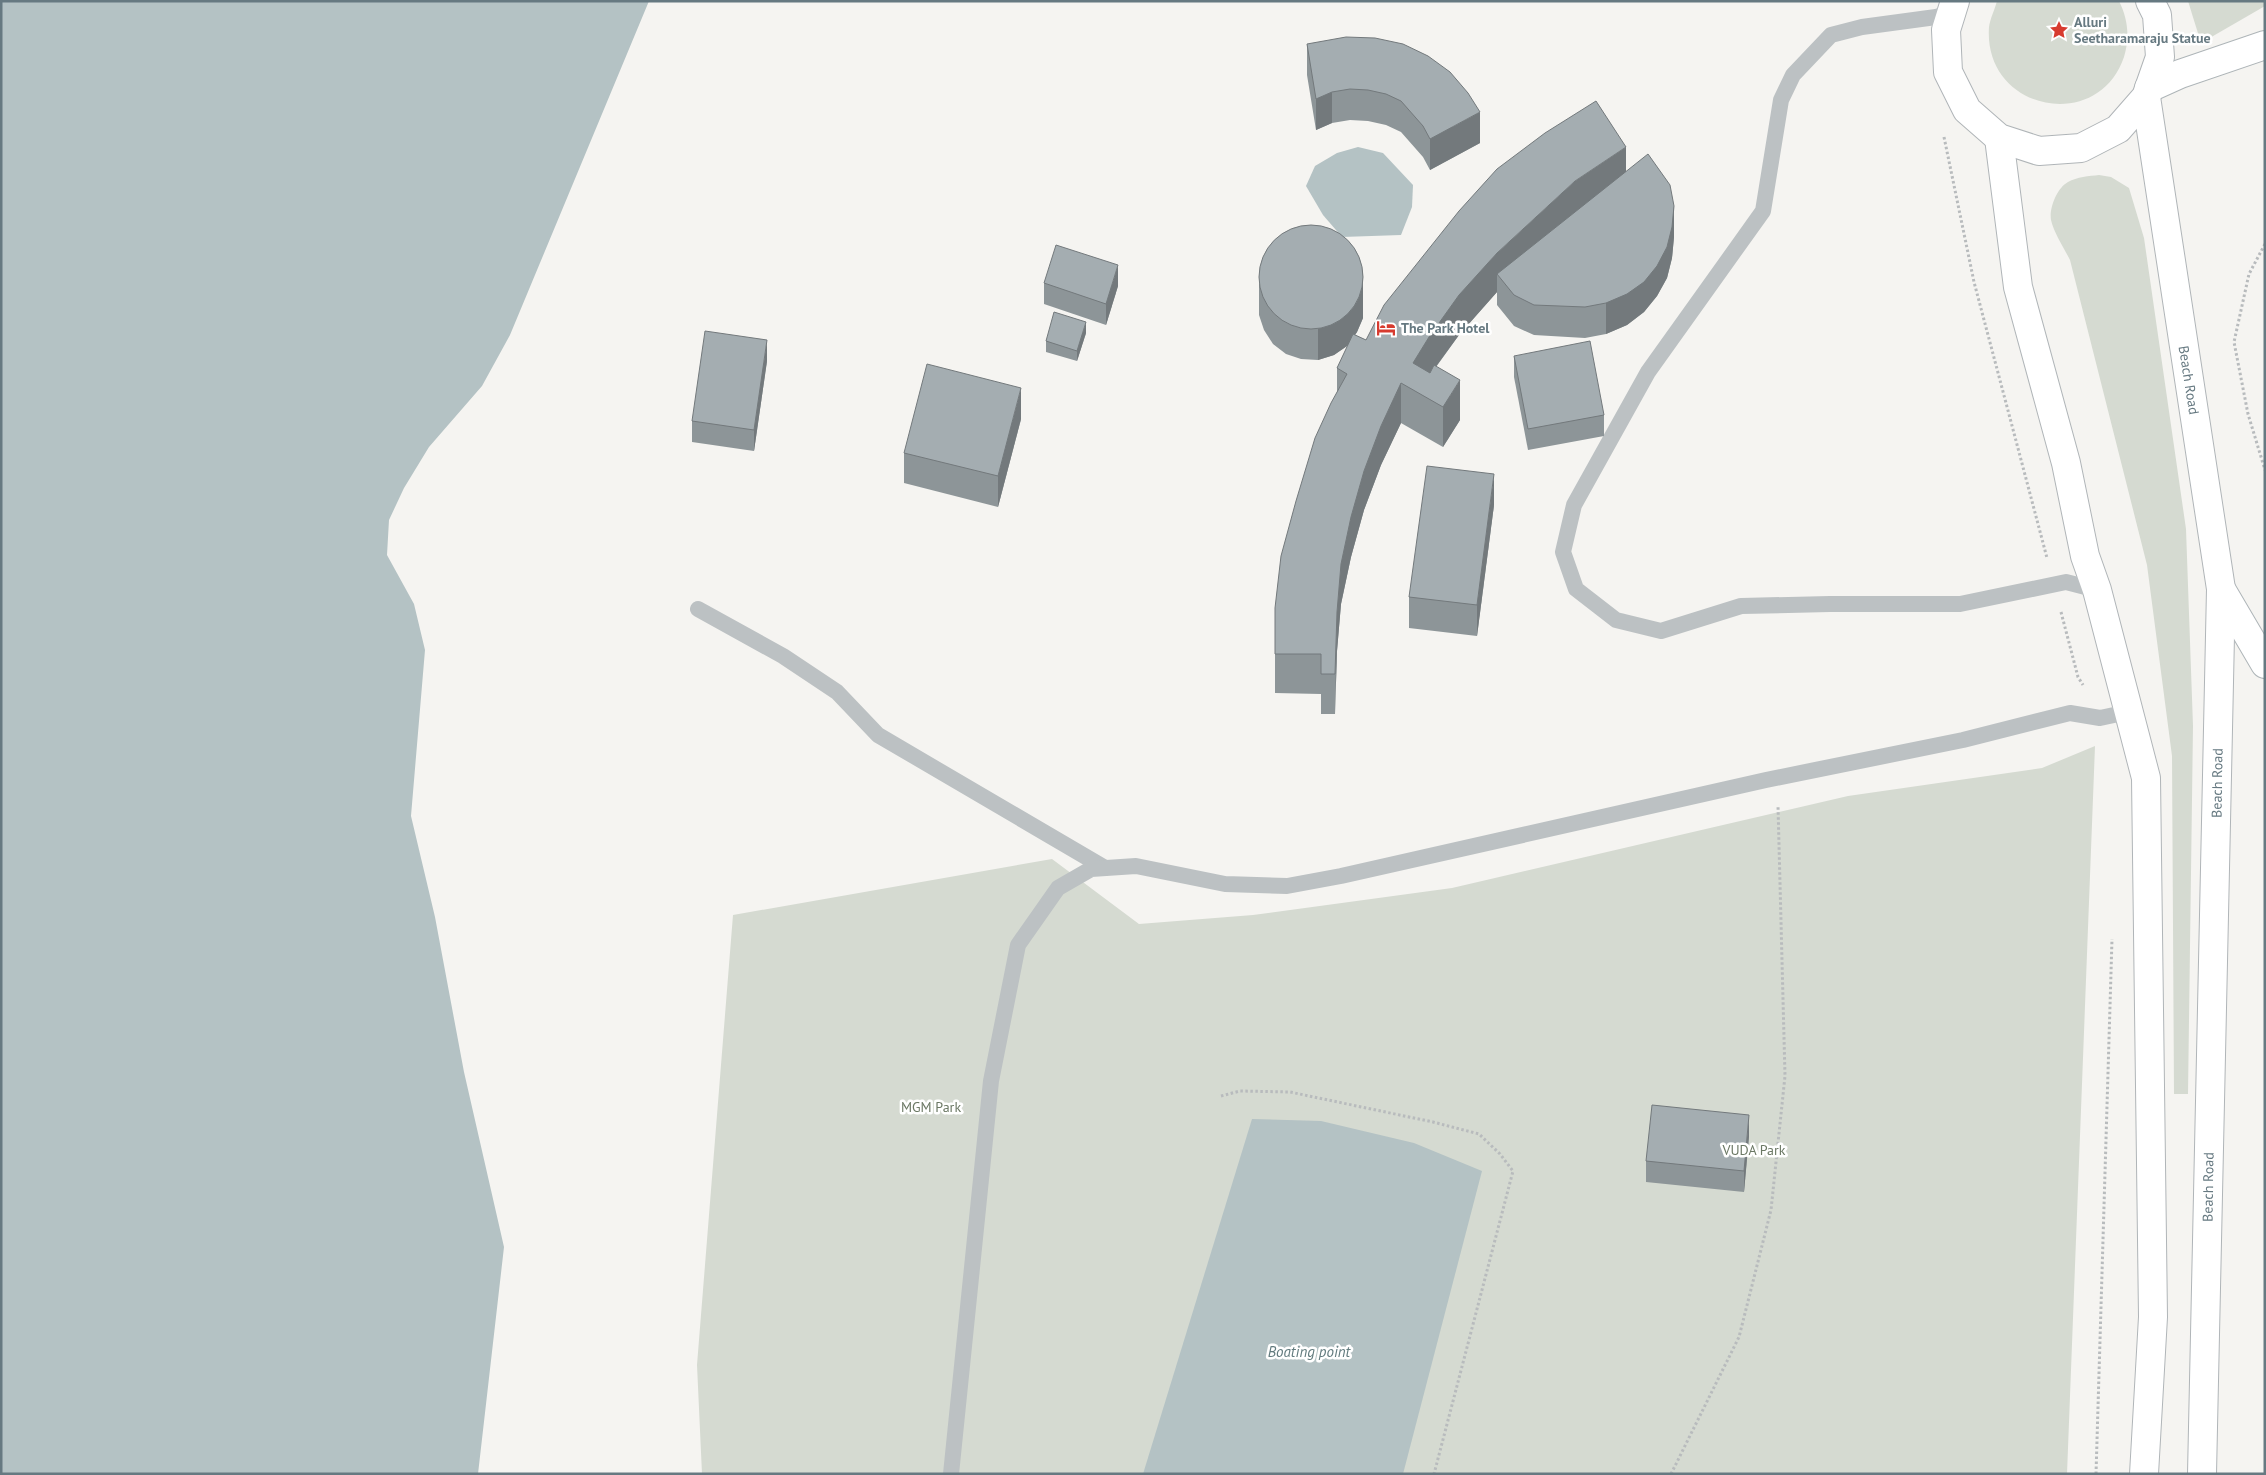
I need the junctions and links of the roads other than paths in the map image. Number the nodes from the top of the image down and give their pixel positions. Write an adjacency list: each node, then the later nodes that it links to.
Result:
1 (2150, 1): 4 (main road)
2 (1953, 7): 5 (main road); 7 (lane)
3 (2265, 44): 4 (main road)
4 (2148, 93): 5 (main road); 6 (main road, Beach Road)
5 (1999, 138): 7 (main road)
6 (2221, 589): 9 (main road); 14 (main road, Beach Road)
7 (2097, 590): 10 (main road)
8 (698, 609): 11 (lane)
9 (2265, 664)
10 (2128, 712): 11 (lane); 13 (main road)
11 (1105, 868): 12 (lane)
12 (952, 1474)
13 (2144, 1474)
14 (2202, 1474)

